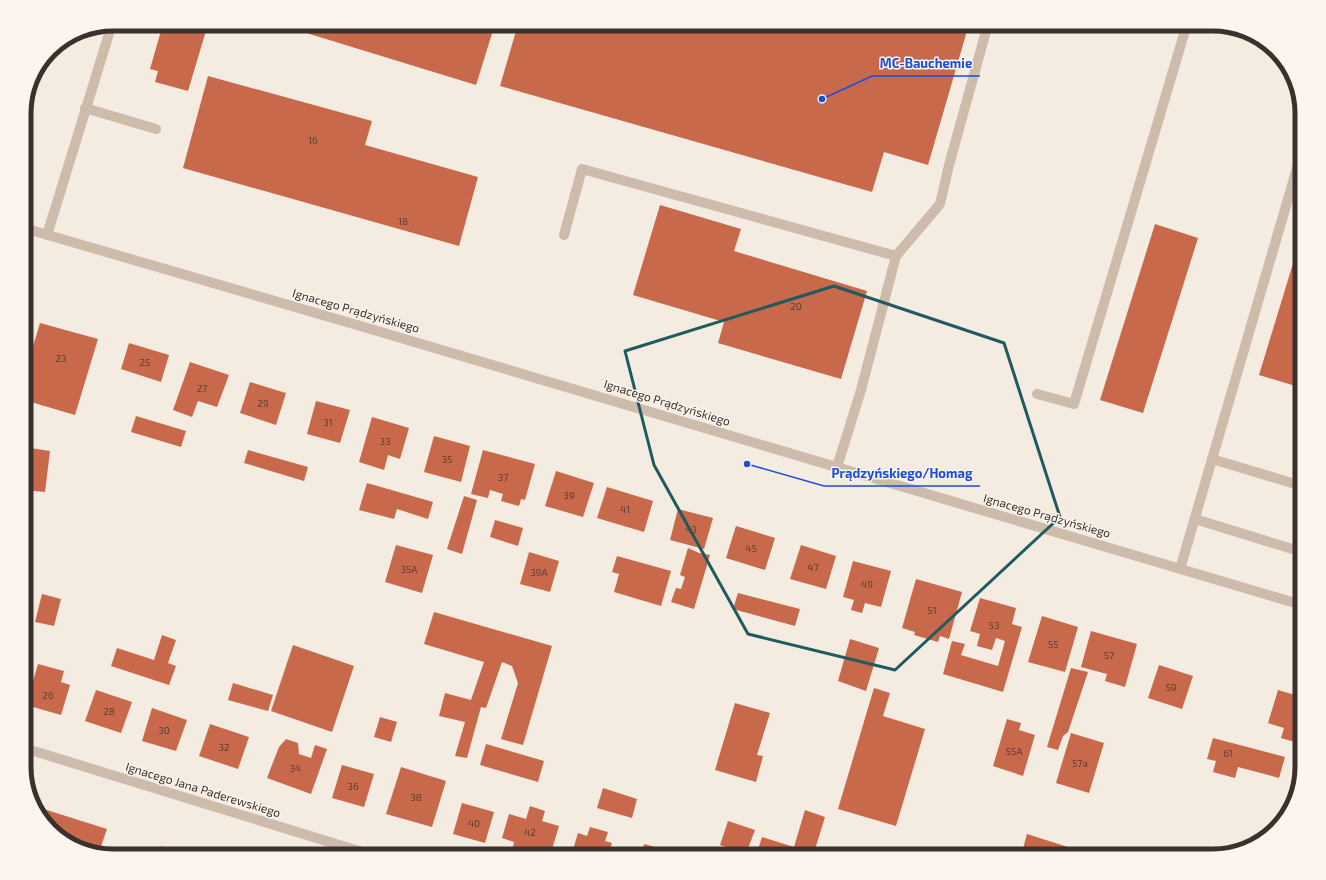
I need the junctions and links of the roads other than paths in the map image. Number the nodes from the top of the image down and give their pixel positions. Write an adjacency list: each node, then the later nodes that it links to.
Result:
1 (110, 31): 4 (street)
2 (986, 31): 10 (street)
3 (1185, 31): 11 (street)
4 (85, 108): 5 (street); 8 (street)
5 (156, 128)
6 (1295, 175): 12 (street)
7 (31, 230): 8 (street, Ignacego Prądzyńskiego)
8 (47, 235): 13 (street, Ignacego Prądzyńskiego)
9 (564, 235): 10 (street)
10 (896, 256): 13 (street)
11 (1037, 394)
12 (1212, 459): 14 (street); 15 (street)
13 (837, 467): 17 (street, Ignacego Prądzyńskiego)
14 (1295, 484)
15 (1195, 518): 16 (street); 17 (street)
16 (1295, 550)
17 (1180, 569): 18 (street, Ignacego Prądzyńskiego)
18 (1295, 603)
19 (31, 750): 20 (street, Ignacego Jana Paderewskiego)
20 (352, 849)

